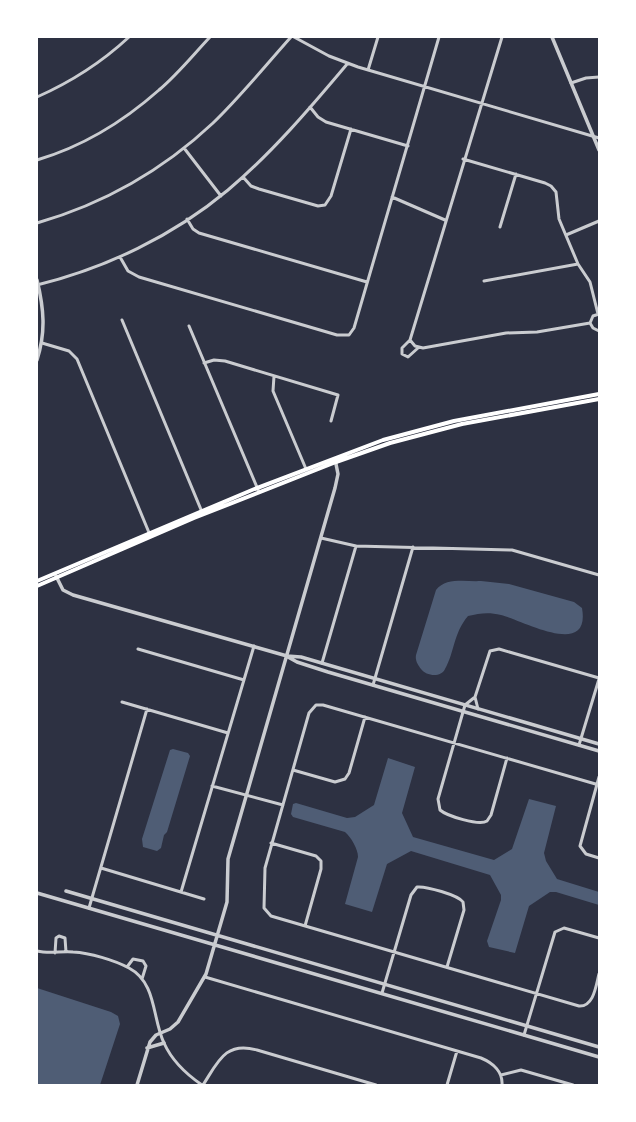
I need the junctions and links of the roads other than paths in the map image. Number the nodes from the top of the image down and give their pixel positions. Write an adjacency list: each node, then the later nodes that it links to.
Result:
1 (129, 37): 13 (street)
2 (210, 37): 23 (street)
3 (292, 37): 8 (street); 20 (street)
4 (378, 37): 9 (street)
5 (439, 37): 12 (street)
6 (502, 37): 14 (street)
7 (552, 37): 11 (street)
8 (348, 63): 9 (street); 15 (street)
9 (368, 70): 12 (street)
10 (599, 77): 11 (street)
11 (571, 83): 17 (street)
12 (425, 87): 14 (street); 19 (street)
13 (37, 97)
14 (482, 103): 17 (street); 22 (street)
15 (310, 108): 16 (street); 25 (street)
16 (350, 129): 19 (street); 25 (street)
17 (594, 136): 18 (street); 21 (street)
18 (599, 138)
19 (408, 146): 27 (street)
20 (184, 148): 26 (street); 31 (street)
21 (599, 150)
22 (463, 159): 24 (street); 29 (street)
23 (37, 160)
24 (516, 174): 32 (street); 33 (street)
25 (243, 177): 26 (street)
26 (221, 196): 28 (street)
27 (392, 197): 29 (street); 38 (street)
28 (187, 220): 34 (street); 38 (street)
29 (445, 220): 45 (street)
30 (599, 221): 33 (street)
31 (37, 223)
32 (500, 227)
33 (566, 235): 35 (street)
34 (120, 257): 38 (street); 39 (street)
35 (578, 264): 37 (street); 40 (street)
36 (37, 280): 39 (street)
37 (484, 281)
38 (367, 282)
39 (38, 285): 46 (street)
40 (598, 314): 42 (street)
41 (122, 320): 63 (street)
42 (590, 323): 44 (street); 47 (street)
43 (189, 326): 49 (street)
44 (599, 331)
45 (410, 340): 47 (street); 47 (street)
46 (42, 343): 48 (street); 64 (street)
47 (418, 348)
48 (37, 360)
49 (204, 363): 50 (street); 62 (street)
50 (274, 376): 56 (street); 61 (street)
51 (599, 394): 53 (main road)
52 (599, 399): 53 (main road)
53 (568, 402): 54 (main road)
54 (535, 408): 55 (main road); 57 (main road)
55 (483, 415): 57 (main road); 58 (main road)
56 (331, 421)
57 (476, 422): 59 (main road)
58 (428, 427): 59 (main road); 60 (main road)
59 (429, 432): 60 (main road)
60 (335, 460): 61 (main road); 62 (main road); 65 (street)
61 (306, 469): 62 (main road)
62 (258, 490): 63 (main road)
63 (203, 513): 64 (main road)
64 (150, 536): 68 (main road); 70 (main road)
65 (321, 538): 66 (street); 75 (street)
66 (356, 546): 67 (street); 76 (street)
67 (413, 547): 69 (street); 78 (street)
68 (54, 573): 70 (street); 71 (main road)
69 (599, 575)
70 (57, 578): 72 (main road); 73 (street)
71 (37, 580)
72 (37, 586)
73 (254, 646): 75 (street); 79 (street)
74 (138, 649): 79 (street)
75 (287, 656): 76 (street); 80 (street); 99 (street)
76 (322, 663): 78 (street)
77 (599, 678): 81 (street); 89 (street)
78 (374, 679): 80 (street); 83 (street)
79 (244, 680): 88 (street)
80 (373, 685): 86 (street)
81 (475, 697): 83 (street); 85 (street)
82 (122, 702): 84 (street)
83 (465, 706): 85 (street); 86 (street)
84 (147, 709): 88 (street); 103 (street)
85 (478, 709): 89 (street)
86 (464, 712): 90 (street); 92 (street)
87 (365, 717): 90 (street); 95 (street); 95 (street)
88 (228, 733): 98 (street)
89 (581, 739): 91 (street); 92 (street)
90 (455, 743): 94 (street); 94 (street)
91 (599, 744)
92 (579, 745): 93 (street)
93 (599, 751)
94 (507, 758): 97 (street)
95 (293, 770): 100 (street)
96 (599, 777): 97 (street)
97 (598, 785): 102 (street)
98 (212, 786): 99 (street); 105 (street)
99 (246, 795): 100 (street); 111 (street)
100 (283, 805): 101 (street)
101 (272, 843): 110 (street); 110 (street)
102 (599, 858)
103 (101, 868): 105 (street); 108 (street)
104 (66, 891): 108 (street)
105 (181, 892): 107 (street)
106 (37, 893): 109 (street)
107 (204, 898)
108 (92, 899): 109 (street); 111 (street)
109 (89, 908): 113 (street)
110 (304, 926): 116 (street)
111 (218, 936): 113 (street); 123 (street)
112 (599, 938): 125 (street)
113 (215, 945): 121 (street); 124 (street)
114 (37, 951): 117 (street)
115 (66, 952): 117 (street); 117 (street); 118 (street)
116 (394, 952): 119 (street); 119 (street); 123 (street)
117 (55, 953)
118 (127, 967): 122 (street); 122 (street)
119 (447, 967): 125 (street)
120 (599, 974): 125 (street)
121 (205, 977): 127 (street); 132 (street)
122 (142, 979): 127 (street)
123 (385, 984): 124 (street); 126 (street)
124 (382, 993): 128 (street)
125 (536, 994): 126 (street)
126 (527, 1026): 128 (street); 130 (street)
127 (160, 1032): 129 (street); 131 (street)
128 (524, 1035): 133 (street)
129 (164, 1043): 131 (street); 136 (street)
130 (599, 1047)
131 (147, 1048): 135 (street)
132 (457, 1051): 134 (street); 138 (street)
133 (599, 1056)
134 (501, 1075): 139 (street); 140 (street)
135 (137, 1085)
136 (203, 1085): 137 (street)
137 (376, 1085)
138 (447, 1085)
139 (502, 1085)
140 (573, 1085)

